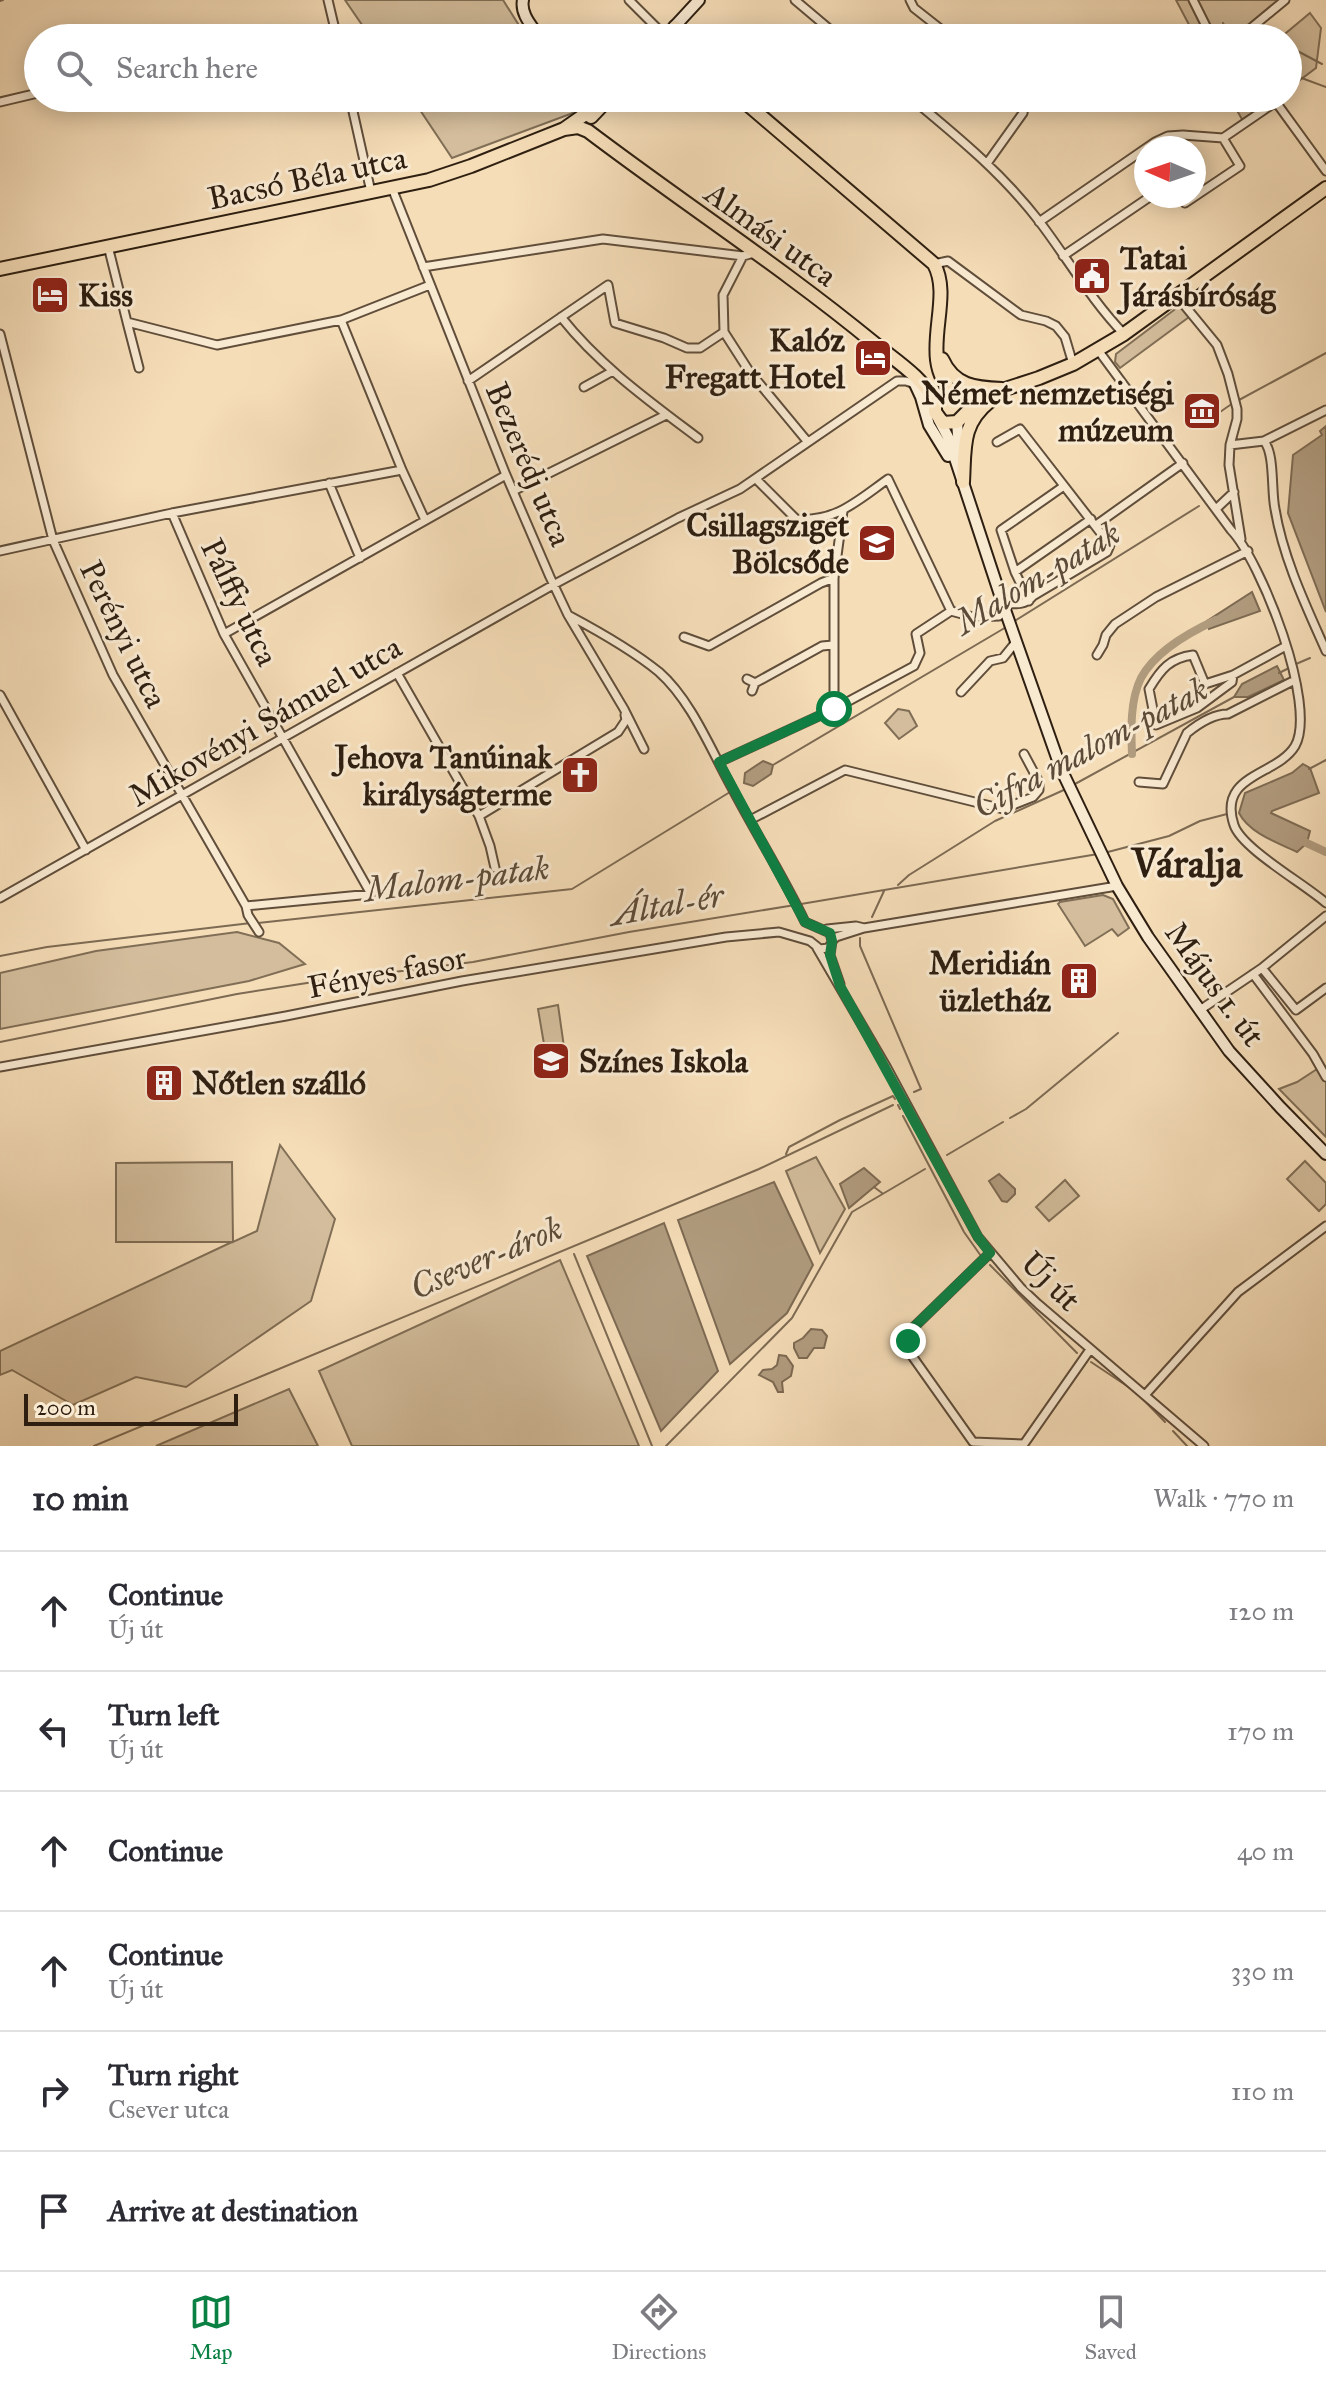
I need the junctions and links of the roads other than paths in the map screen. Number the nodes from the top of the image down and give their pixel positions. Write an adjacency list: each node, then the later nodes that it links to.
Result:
1 (328, 0): 9 (street)
2 (629, 0): 11 (street)
3 (699, 0): 12 (main road)
4 (795, 0): 13 (street)
5 (910, 0): 14 (street)
6 (1193, 0): 15 (street)
7 (1285, 0): 16 (street)
8 (520, 1): 10 (main road)
9 (334, 24)
10 (531, 24)
11 (652, 24)
12 (682, 24)
13 (823, 24)
14 (934, 24)
15 (1205, 24)
16 (1256, 24)
17 (24, 96): 18 (street)
18 (0, 102)
19 (353, 112): 35 (street)
20 (592, 112): 26 (main road, Bacsó Béla utca)
21 (756, 112): 41 (main road)
22 (928, 112): 30 (street)
23 (1023, 112): 30 (street)
24 (1259, 112): 29 (street)
25 (1284, 112): 31 (street)
26 (589, 114): 27 (main road, Bacsó Béla utca); 28 (main road)
27 (564, 129): 28 (main road); 32 (main road, Bacsó Béla utca)
28 (588, 131): 39 (main road, Almási utca)
29 (1223, 138): 34 (street); 37 (street)
30 (988, 162): 37 (street)
31 (1326, 171)
32 (392, 188): 35 (main road, Bacsó Béla utca); 42 (street, Bezerédj utca)
33 (1326, 188): 45 (main road)
34 (1206, 189)
35 (371, 192): 38 (main road, Bacsó Béla utca)
36 (1134, 208): 40 (street)
37 (1039, 222): 40 (street)
38 (108, 246): 43 (main road, Bacsó Béla utca); 48 (street)
39 (748, 254): 42 (street); 49 (street); 54 (main road, Almási utca)
40 (1063, 256): 51 (street)
41 (934, 264): 52 (main road); 55 (street)
42 (423, 267): 44 (street, Bezerédj utca)
43 (0, 269)
44 (430, 285): 47 (street); 59 (street, Bezerédj utca)
45 (1176, 295): 51 (main road); 73 (street)
46 (561, 317): 49 (street); 57 (street); 59 (street)
47 (341, 320): 48 (street); 75 (street)
48 (127, 322): 56 (street)
49 (724, 332): 70 (street)
50 (0, 334): 88 (street, Perényi utca)
51 (1124, 334): 53 (main road)
52 (937, 337): 62 (main road); 63 (main road)
53 (1098, 350): 55 (main road); 74 (street)
54 (889, 355): 58 (main road); 64 (main road, Almási utca)
55 (1073, 364): 62 (main road)
56 (139, 368)
57 (613, 371): 61 (street); 66 (street)
58 (899, 375): 60 (main road); 70 (street, Mikovényi Sámuel utca)
59 (468, 381): 76 (street, Bezerédj utca)
60 (915, 384): 78 (main road)
61 (584, 387)
62 (1005, 389): 63 (main road); 67 (main road); 78 (main road)
63 (957, 396): 64 (main road); 67 (main road)
64 (935, 403): 68 (main road)
65 (1326, 410): 71 (street)
66 (666, 415): 69 (street); 81 (street)
67 (960, 418): 68 (main road); 78 (main road, Május 1. út)
68 (939, 420): 78 (main road, Május 1. út)
69 (698, 438)
70 (807, 441): 77 (street, Mikovényi Sámuel utca)
71 (1264, 441): 73 (street); 105 (street)
72 (997, 442): 80 (street)
73 (1230, 445): 82 (street)
74 (1183, 463): 83 (street); 87 (street)
75 (402, 470): 79 (street); 86 (street)
76 (506, 475): 81 (street, Bezerédj utca); 86 (street)
77 (756, 479): 84 (street); 95 (street, Mikovényi Sámuel utca)
78 (963, 482): 99 (main road, Május 1. út)
79 (329, 483): 85 (street); 92 (street)
80 (1064, 486): 87 (street); 93 (street)
81 (513, 491): 95 (street, Bezerédj utca)
82 (1234, 492): 83 (street); 89 (street)
83 (1216, 509): 89 (street)
84 (843, 511): 94 (street); 97 (street)
85 (172, 513): 88 (street); 100 (street, Pálffy utca)
86 (425, 520): 92 (street)
87 (1093, 522): 93 (street); 96 (street)
88 (53, 540): 90 (street); 120 (street, Perényi utca)
89 (1241, 541): 91 (street)
90 (0, 551)
91 (1248, 551): 104 (street); 106 (street)
92 (360, 558): 100 (street)
93 (1015, 572): 96 (street)
94 (834, 578): 101 (street); 103 (street)
95 (553, 585): 98 (street, Bezerédj utca); 107 (street, Mikovényi Sámuel utca)
96 (1029, 601): 99 (street)
97 (951, 611): 99 (street); 114 (street)
98 (568, 615): 113 (street, Bezerédj utca); 118 (street)
99 (1007, 615): 102 (main road, Május 1. út)
100 (224, 634): 115 (street, Pálffy utca)
101 (684, 637)
102 (1016, 642): 111 (street); 125 (main road, Május 1. út)
103 (833, 645): 110 (street); 114 (street)
104 (1286, 646): 108 (street); 109 (street)
105 (1326, 651)
106 (1097, 655)
107 (397, 673): 115 (street, Mikovényi Sámuel utca); 121 (street)
108 (1233, 675): 108 (street)
109 (1294, 677): 119 (street); 127 (street)
110 (751, 684)
111 (961, 692)
112 (0, 695): 123 (street)
113 (624, 709): 116 (street, Bezerédj utca); 121 (street)
114 (834, 709): 118 (street)
115 (283, 737): 120 (street, Mikovényi Sámuel utca); 128 (street, Pálffy utca)
116 (644, 749)
117 (1024, 754): 122 (street)
118 (719, 762): 122 (street)
119 (1139, 782)
120 (181, 796): 123 (street, Mikovényi Sámuel utca); 128 (street, Perényi utca)
121 (479, 816): 124 (street)
122 (750, 820): 130 (street)
123 (86, 850): 126 (street, Mikovényi Sámuel utca)
124 (495, 868)
125 (1117, 886): 131 (street); 142 (main road, Május 1. út)
126 (0, 898)
127 (1326, 903)
128 (247, 911): 133 (street, Perényi utca)
129 (1326, 916): 138 (street)
130 (801, 925): 132 (street); 134 (street, Fényes fasor); 135 (street)
131 (864, 928): 132 (street); 136 (street)
132 (825, 929): 136 (street, Új út)
133 (259, 932)
134 (784, 933): 135 (street, Fényes fasor); 143 (street, Fényes fasor)
135 (801, 938): 137 (street, Fényes fasor)
136 (832, 942): 137 (street); 140 (street, Új út)
137 (817, 948): 140 (street, Új út)
138 (1262, 968): 139 (street); 141 (street)
139 (1253, 974): 142 (street); 144 (street)
140 (840, 986): 147 (street, Új út)
141 (1326, 988)
142 (1200, 1010): 145 (main road, Május 1. út)
143 (0, 1067)
144 (1326, 1077)
145 (1326, 1154)
146 (1326, 1226): 149 (street)
147 (990, 1253): 148 (street, Új út); 150 (street)
148 (1089, 1351): 149 (street, Új út); 150 (street)
149 (1145, 1395): 151 (street, Új út)
150 (1024, 1445)
151 (1204, 1446)

